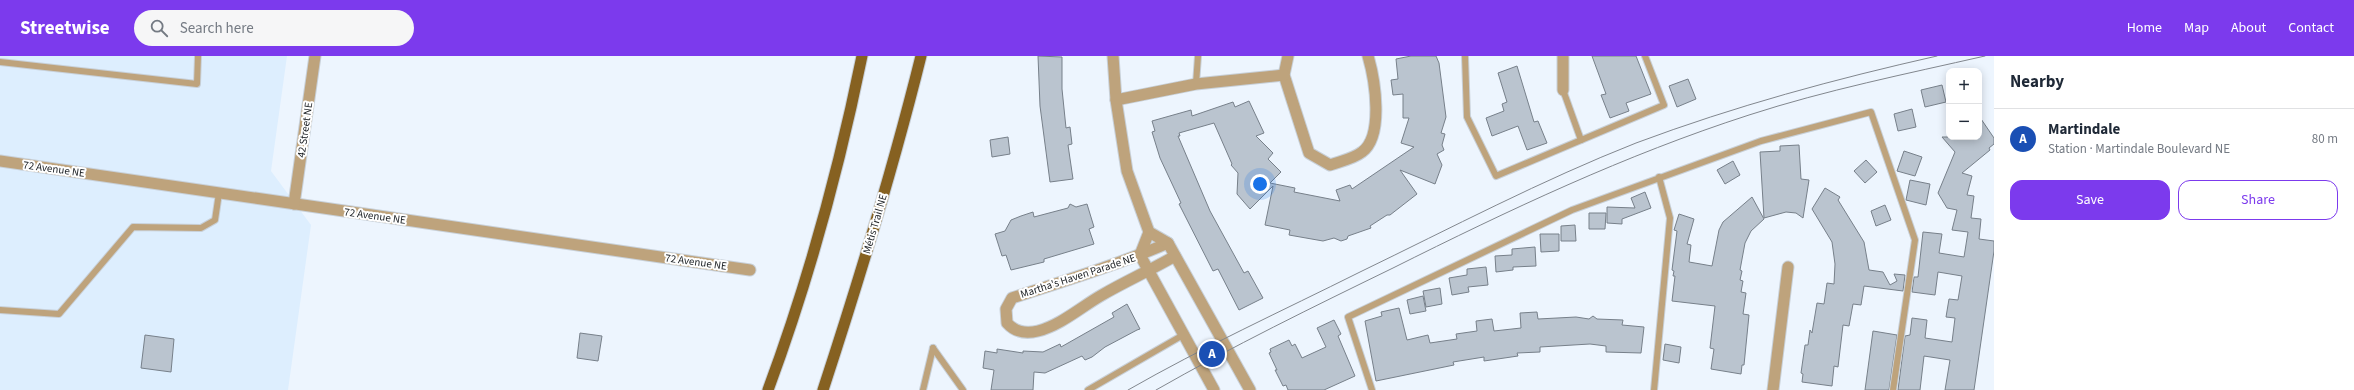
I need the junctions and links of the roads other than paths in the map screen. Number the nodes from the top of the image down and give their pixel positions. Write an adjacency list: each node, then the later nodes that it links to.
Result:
1 (198, 56): 12 (lane)
2 (315, 56): 21 (street, 42 Street NE)
3 (862, 56): 31 (main road)
4 (921, 56): 32 (main road, Métis Trail NE)
5 (1113, 56): 16 (street)
6 (1198, 56): 14 (lane)
7 (1288, 56): 13 (street)
8 (1368, 56): 13 (street)
9 (1465, 56): 17 (lane)
10 (1563, 56): 15 (street)
11 (1645, 56): 17 (lane)
12 (0, 62)
13 (1284, 75): 14 (street)
14 (1196, 84): 16 (street)
15 (1563, 90): 17 (lane)
16 (1116, 100): 22 (street)
17 (1581, 140)
18 (0, 161): 20 (street, 72 Avenue NE)
19 (1658, 177): 38 (lane); 39 (lane); 41 (lane)
20 (219, 193): 21 (street, 72 Avenue NE); 29 (lane)
21 (294, 204): 27 (street, 72 Avenue NE)
22 (1149, 232): 23 (street); 24 (street)
23 (1168, 243): 24 (street, Martha's Haven Parade NE); 25 (street)
24 (1140, 255): 28 (street); 28 (street, Martha's Haven Parade NE)
25 (1175, 256): 28 (street, Martha's Haven Parade NE); 37 (street)
26 (1788, 267): 40 (street)
27 (750, 270)
28 (1148, 271): 30 (street)
29 (0, 310)
30 (1183, 335): 35 (lane); 36 (street)
31 (768, 390)
32 (823, 390)
33 (923, 390): 34 (lane)
34 (963, 390)
35 (1088, 390)
36 (1214, 390)
37 (1250, 390)
38 (1372, 390)
39 (1654, 390)
40 (1773, 390)
41 (1893, 390)

